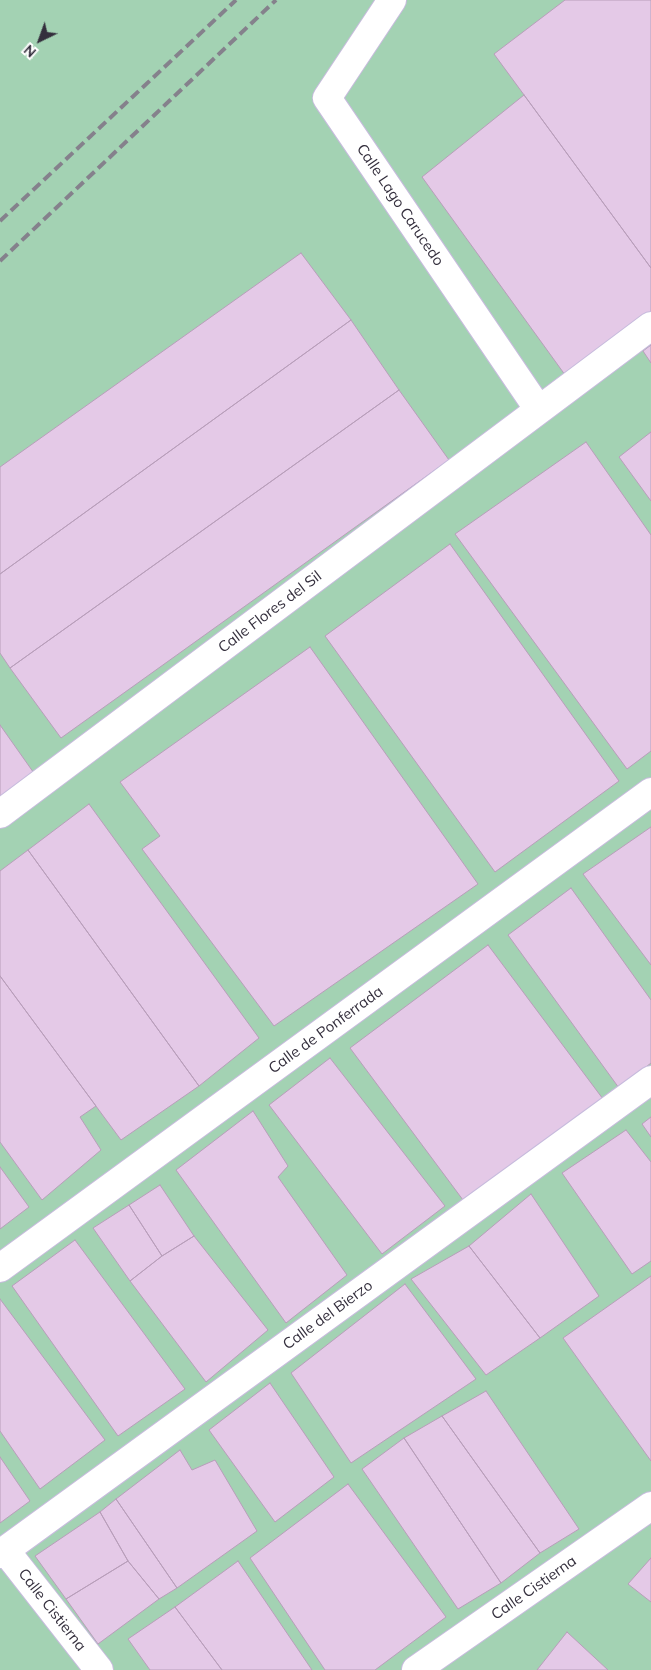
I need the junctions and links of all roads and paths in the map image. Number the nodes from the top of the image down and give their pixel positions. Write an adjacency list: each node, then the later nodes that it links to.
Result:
1 (392, 0): 3 (street, Calle Lago Carucedo)
2 (651, 326): 3 (street, Calle Flores del Sil)
3 (539, 410): 5 (street, Calle Flores del Sil)
4 (651, 792): 7 (street, Calle de Ponferrada)
5 (0, 814)
6 (651, 1080): 9 (street, Calle del Bierzo)
7 (0, 1268)
8 (651, 1506): 11 (street, Calle Cistierna)
9 (3, 1552): 10 (street, Calle Cistierna)
10 (99, 1670)
11 (416, 1670)

